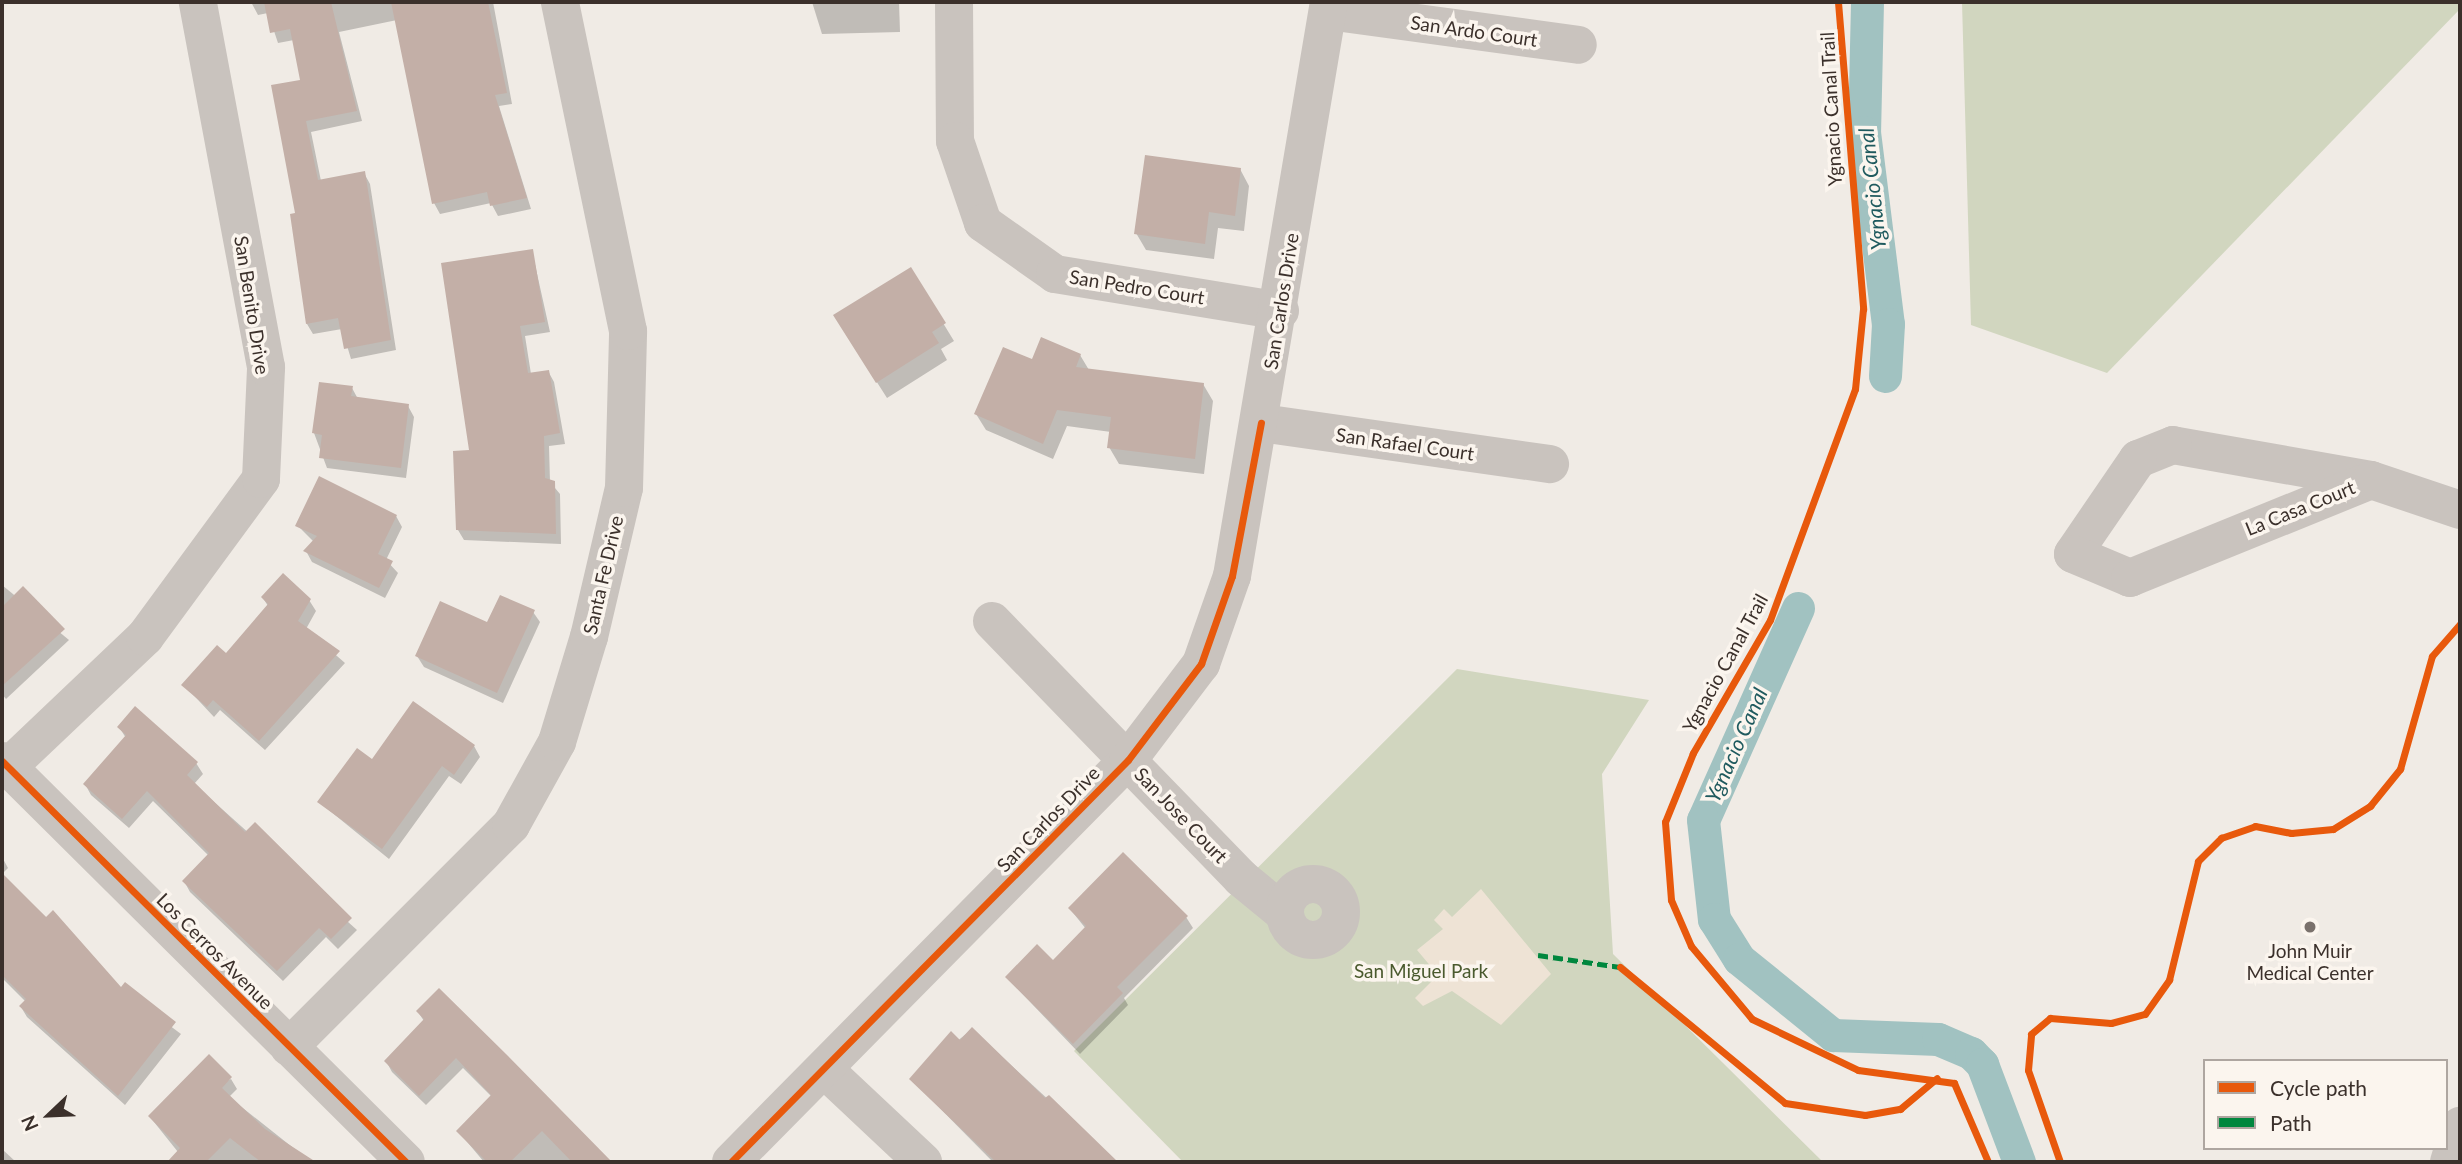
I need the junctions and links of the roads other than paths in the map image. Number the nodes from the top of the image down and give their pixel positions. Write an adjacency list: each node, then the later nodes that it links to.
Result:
1 (198, 2): 13 (street, San Benito Drive)
2 (560, 2): 15 (street, Santa Fe Drive)
3 (954, 2): 6 (street, San Pedro Court)
4 (1329, 6): 5 (street, San Ardo Court); 6 (street, San Carlos Drive)
5 (1578, 45)
6 (1280, 311): 7 (street, San Carlos Drive)
7 (1261, 423): 8 (street, San Rafael Court); 12 (street, San Carlos Drive)
8 (1550, 464)
9 (2371, 480): 9 (street, La Casa Court); 10 (street, La Casa Court)
10 (2460, 510)
11 (992, 621): 12 (street, San Jose Court)
12 (1128, 760): 14 (street, San Jose Court); 16 (street, San Carlos Drive)
13 (5, 764): 15 (street, Los Cerros Avenue)
14 (1285, 914)
15 (289, 1047): 18 (street, Los Cerros Avenue)
16 (824, 1069): 19 (street, San Carlos Drive); 20 (street)
17 (2460, 1126): 21 (street)
18 (406, 1162)
19 (731, 1162)
20 (923, 1162)
21 (2449, 1162)

